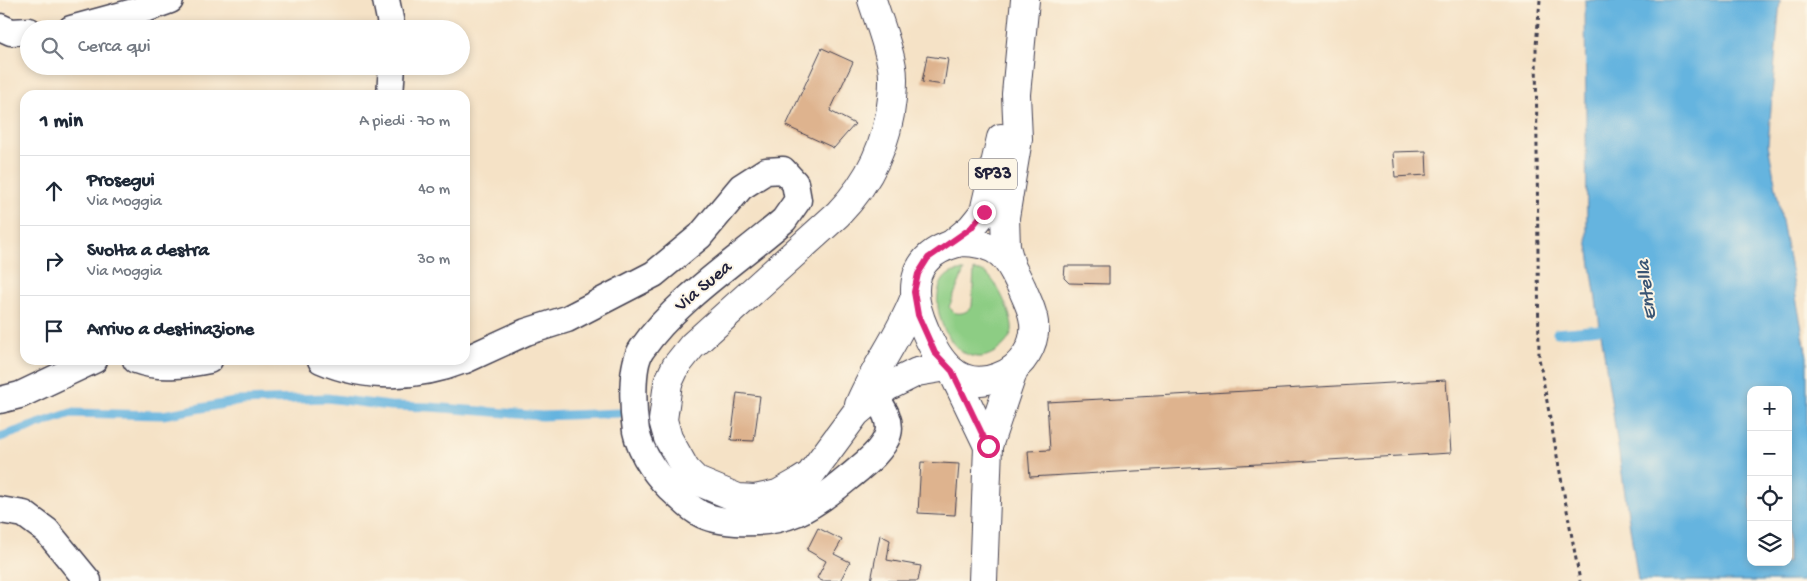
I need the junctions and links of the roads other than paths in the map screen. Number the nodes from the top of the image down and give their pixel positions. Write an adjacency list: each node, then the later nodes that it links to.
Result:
1 (170, 0): 5 (street)
2 (386, 0): 6 (street)
3 (872, 0): 24 (main road)
4 (1025, 0): 11 (main road, SP33)
5 (103, 20)
6 (390, 20)
7 (0, 27): 8 (street)
8 (20, 32)
9 (391, 75): 10 (street)
10 (390, 90)
11 (1016, 94): 12 (main road, SP33); 13 (main road, SP33)
12 (952, 244): 13 (main road, SP33); 14 (main road, SP33)
13 (1011, 265): 22 (main road, SP33)
14 (914, 299): 21 (main road, SP33); 24 (main road)
15 (470, 358): 24 (street, Via Suea)
16 (83, 365): 23 (street)
17 (148, 365): 18 (street)
18 (181, 365)
19 (333, 365): 20 (street, Via Suea)
20 (448, 365)
21 (949, 369): 22 (main road); 24 (main road); 25 (main road, SP33)
22 (1014, 369): 25 (main road, SP33)
23 (0, 400)
24 (865, 405)
25 (988, 446): 28 (main road, SP33)
26 (0, 510): 27 (street)
27 (88, 581)
28 (983, 581)

